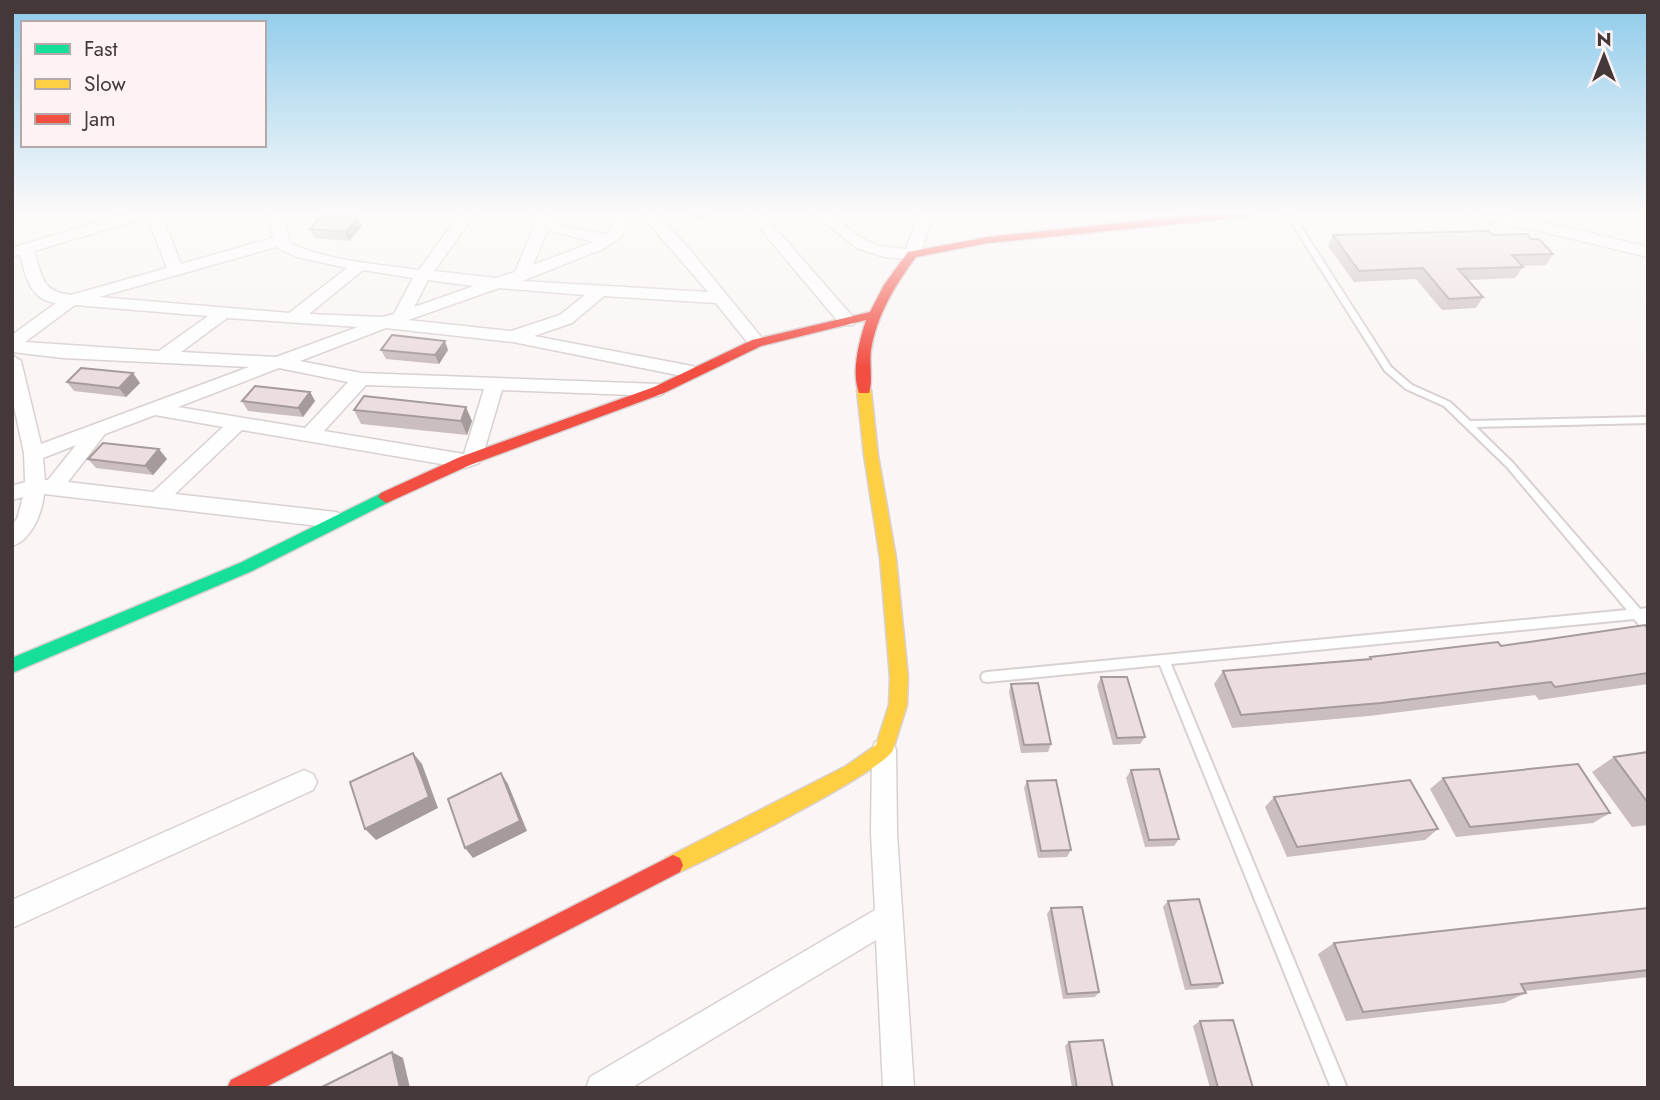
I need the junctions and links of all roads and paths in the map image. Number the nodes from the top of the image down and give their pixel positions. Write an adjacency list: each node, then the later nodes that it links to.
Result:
1 (26, 265): 19 (street)
2 (174, 265): 13 (street)
3 (189, 265): 13 (street)
4 (360, 265): 22 (street)
5 (362, 265): 14 (street)
6 (430, 265): 14 (street)
7 (525, 265): 15 (street)
8 (550, 265): 15 (street)
9 (695, 265): 18 (street)
10 (799, 265): 24 (street)
11 (903, 265): 21 (street)
12 (1321, 265): 38 (lane)
13 (175, 269): 19 (street)
14 (423, 275): 16 (street); 23 (street)
15 (521, 276): 16 (street)
16 (494, 285): 17 (street); 23 (street)
17 (600, 291): 18 (street); 25 (street)
18 (722, 298): 26 (street)
19 (73, 299): 20 (street); 27 (street)
20 (223, 313): 22 (street); 28 (street)
21 (873, 315): 24 (street); 53 (street)
22 (293, 318): 23 (street)
23 (394, 320): 25 (street); 30 (street)
24 (847, 321): 26 (street)
25 (513, 337): 31 (street)
26 (757, 343): 31 (street)
27 (12, 344): 28 (street)
28 (164, 356): 30 (street)
29 (12, 361): 41 (street)
30 (283, 363): 32 (street); 35 (street)
31 (692, 372): 34 (street)
32 (361, 379): 33 (street); 40 (street)
33 (495, 382): 34 (street); 42 (street)
34 (659, 390): 42 (street)
35 (153, 409): 37 (street); 39 (street)
36 (1648, 421): 38 (lane)
37 (238, 423): 40 (street); 45 (street)
38 (1468, 424): 48 (lane)
39 (100, 428): 41 (street); 43 (street)
40 (309, 435): 42 (street)
41 (33, 454): 43 (street)
42 (468, 459): 46 (street)
43 (44, 487): 44 (street); 45 (street); 47 (street)
44 (12, 493)
45 (158, 500): 46 (street)
46 (336, 520): 51 (street)
47 (12, 538)
48 (1642, 614): 49 (lane); 50 (lane)
49 (1648, 627)
50 (1164, 660): 52 (lane); 60 (lane)
51 (12, 666)
52 (987, 677)
53 (884, 750): 56 (street); 57 (street)
54 (304, 782): 55 (street)
55 (12, 914)
56 (889, 917): 58 (street); 59 (street)
57 (239, 1088)
58 (601, 1088)
59 (899, 1088)
60 (1339, 1088)

